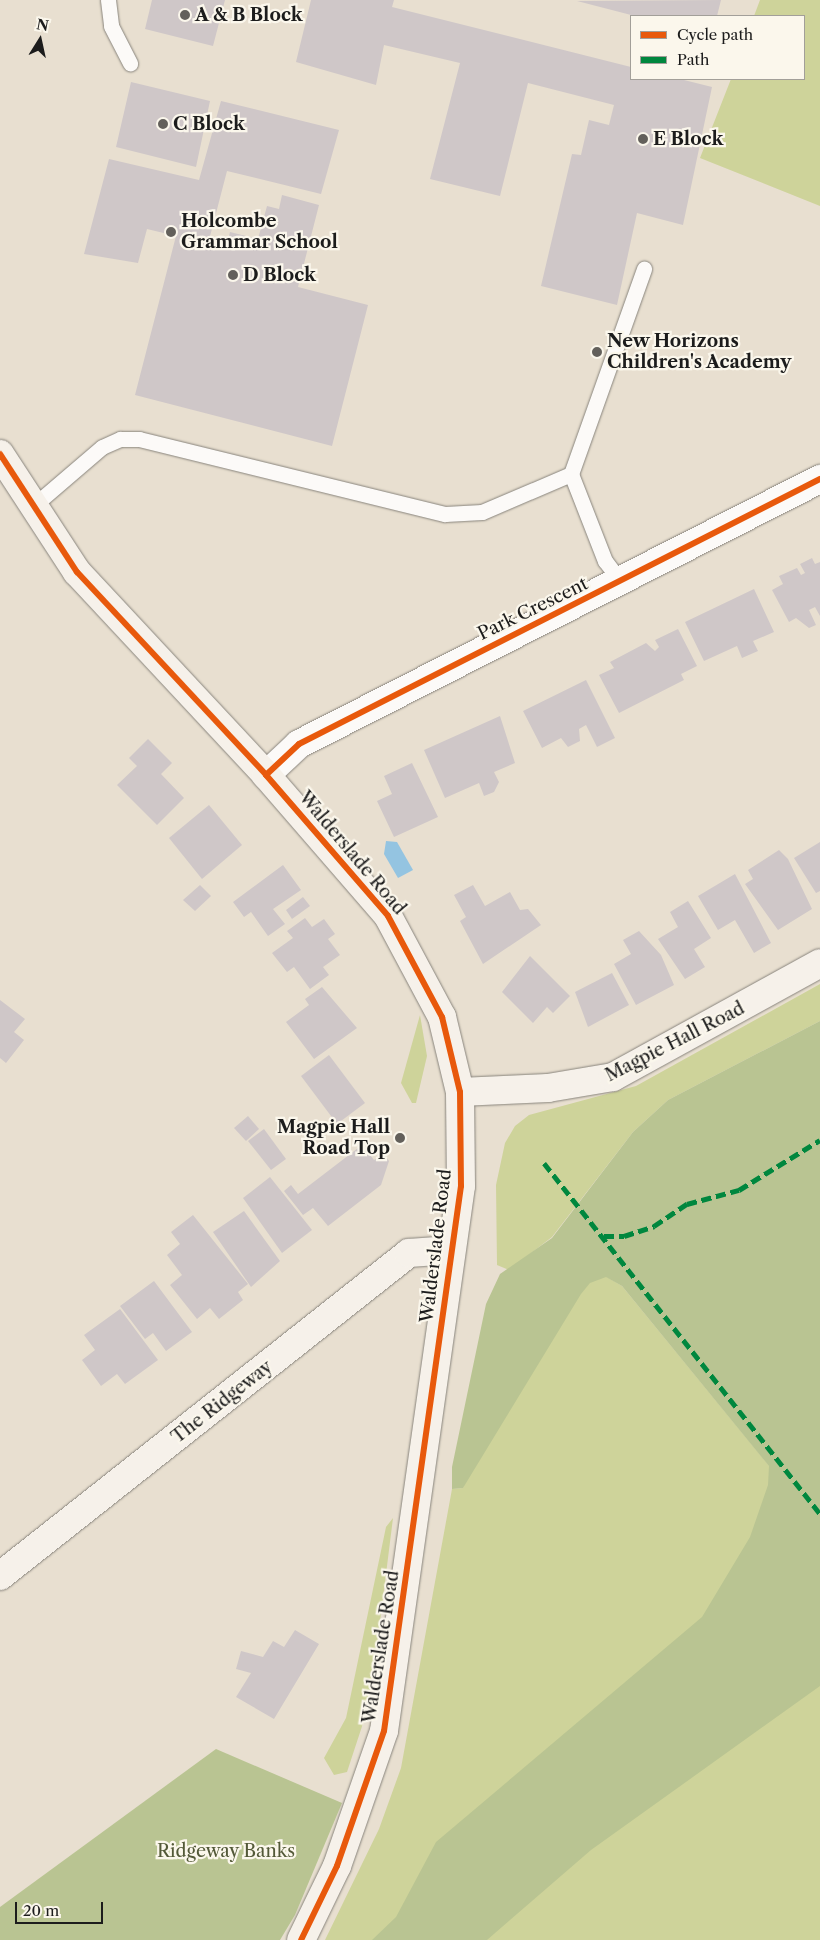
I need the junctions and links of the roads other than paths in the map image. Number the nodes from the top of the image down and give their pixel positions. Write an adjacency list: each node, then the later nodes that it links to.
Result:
1 (108, 0): 2 (lane)
2 (130, 62)
3 (644, 269): 5 (lane)
4 (0, 454): 7 (street, Walderslade Road)
5 (571, 474): 7 (lane); 8 (lane)
6 (820, 479): 8 (street, Park Crescent)
7 (32, 507): 9 (street, Walderslade Road)
8 (621, 582): 9 (street, Park Crescent)
9 (266, 775): 11 (street, Walderslade Road)
10 (820, 963): 11 (street, Magpie Hall Road)
11 (460, 1092): 12 (street, Walderslade Road)
12 (451, 1250): 13 (street, The Ridgeway); 14 (street, Walderslade Road)
13 (0, 1576)
14 (301, 1940)

